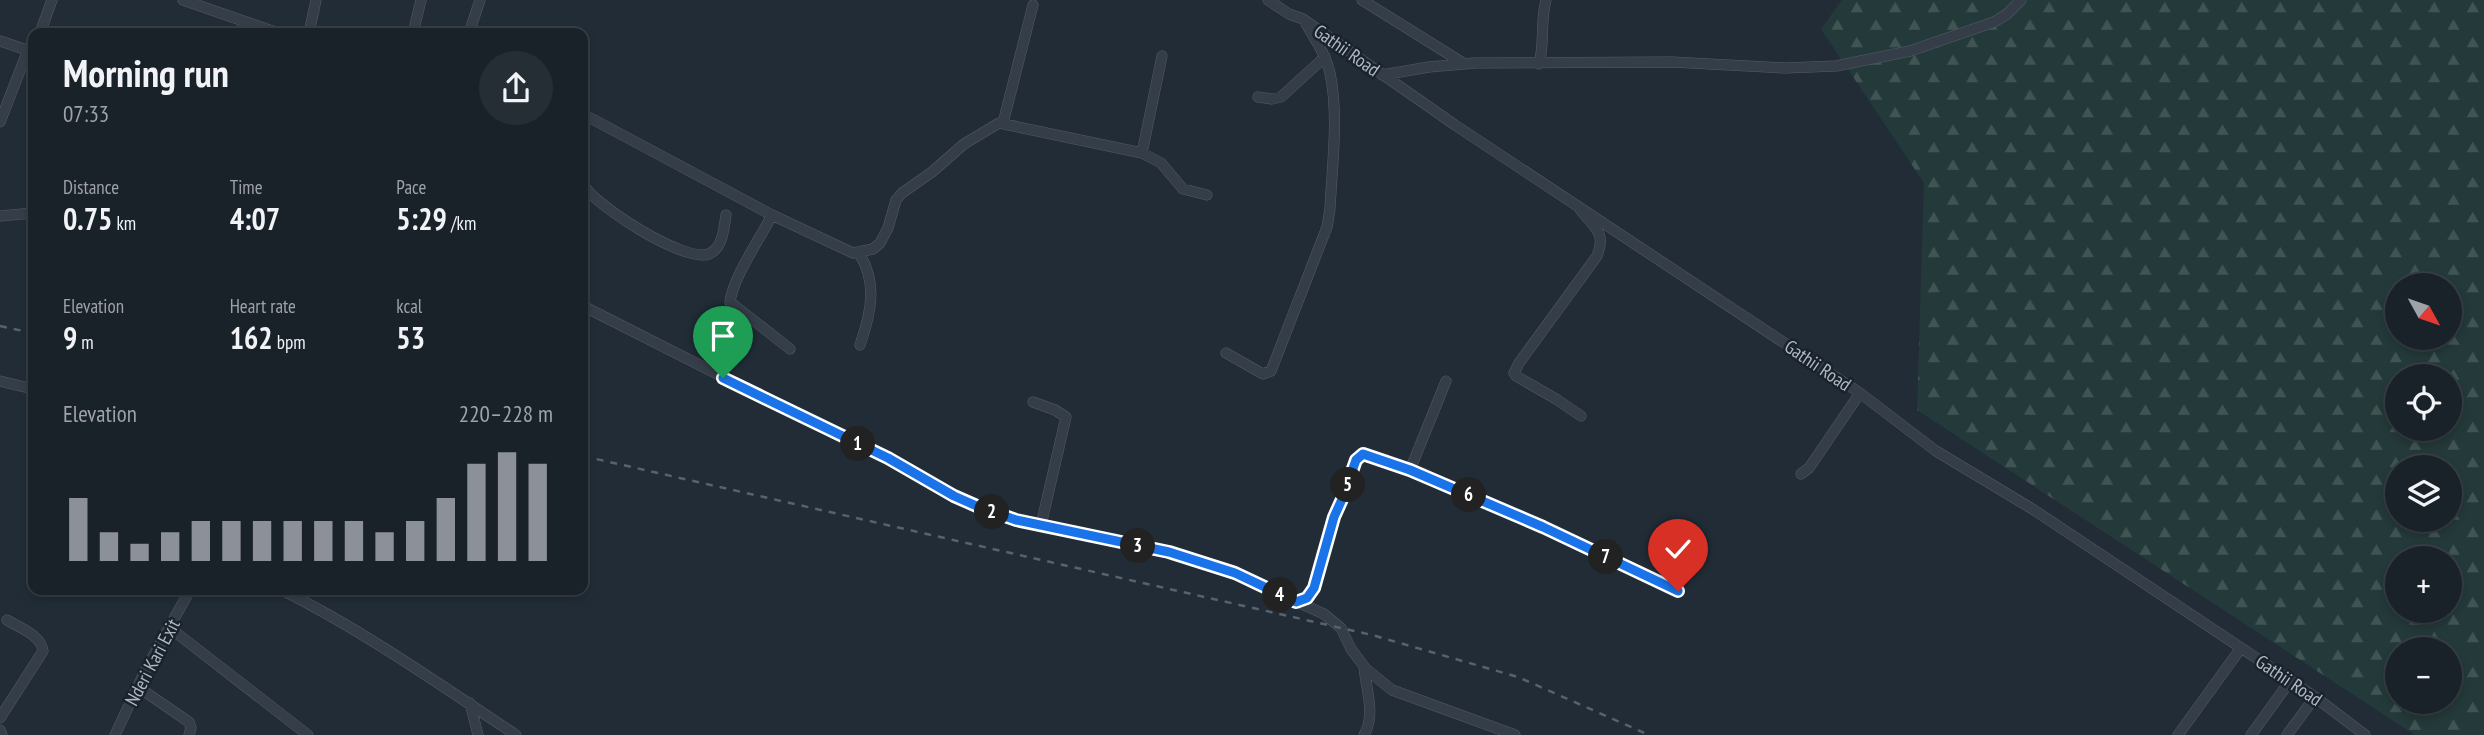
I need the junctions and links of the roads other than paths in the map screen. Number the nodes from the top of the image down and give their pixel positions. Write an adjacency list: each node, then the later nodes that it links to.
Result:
1 (52, 0): 13 (street)
2 (183, 0): 12 (street)
3 (316, 0): 16 (street)
4 (421, 0): 17 (street)
5 (480, 0): 18 (street)
6 (1268, 0): 11 (street, Gathii Road)
7 (1362, 0): 24 (street)
8 (1546, 0): 25 (street)
9 (2021, 0): 25 (street)
10 (1033, 5): 30 (street)
11 (1303, 19): 22 (street); 26 (street, Gathii Road)
12 (244, 22): 14 (street); 15 (street)
13 (42, 28)
14 (242, 28)
15 (263, 28)
16 (310, 28)
17 (414, 28)
18 (471, 28)
19 (0, 41): 20 (street)
20 (28, 50)
21 (1162, 56): 31 (street)
22 (1325, 57): 27 (street); 43 (street)
23 (28, 58): 29 (street)
24 (1463, 63): 25 (street); 26 (street)
25 (1539, 64)
26 (1382, 75): 34 (street, Gathii Road)
27 (1258, 97)
28 (588, 117): 37 (street)
29 (0, 122)
30 (1003, 123): 31 (street); 39 (street)
31 (1142, 153): 33 (street)
32 (588, 191): 36 (street)
33 (1207, 195)
34 (1575, 202): 47 (street, Gathii Road); 49 (street)
35 (28, 213): 38 (street)
36 (726, 215)
37 (772, 215): 39 (street); 42 (street)
38 (0, 216)
39 (859, 253): 41 (street)
40 (588, 309): 52 (street)
41 (860, 345)
42 (790, 349)
43 (1226, 353)
44 (0, 381): 46 (street)
45 (1447, 381): 50 (street)
46 (28, 388)
47 (1860, 393): 51 (street); 59 (street, Gathii Road)
48 (1033, 402): 52 (street)
49 (1581, 416)
50 (1410, 470): 53 (street); 56 (street)
51 (1801, 474)
52 (1041, 525): 56 (street)
53 (1678, 591)
54 (187, 595): 58 (street, Nderi Kari Exit)
55 (292, 595): 64 (street)
56 (1296, 602): 60 (street)
57 (7, 620): 65 (street)
58 (170, 628): 62 (street, Nderi Kari Exit); 70 (street)
59 (2241, 648): 61 (street, Gathii Road); 75 (street)
60 (1364, 667): 73 (street); 74 (street)
61 (2290, 681): 63 (street, Gathii Road); 76 (street)
62 (138, 687): 68 (street, Nderi Kari Exit); 69 (street)
63 (2315, 697): 77 (street); 78 (street, Gathii Road)
64 (470, 703): 71 (street); 72 (street)
65 (0, 718)
66 (0, 730): 67 (street)
67 (2, 735)
68 (115, 735)
69 (189, 735)
70 (308, 735)
71 (478, 735)
72 (516, 735)
73 (1364, 735)
74 (1514, 735)
75 (2178, 735)
76 (2251, 735)
77 (2287, 735)
78 (2365, 735)

